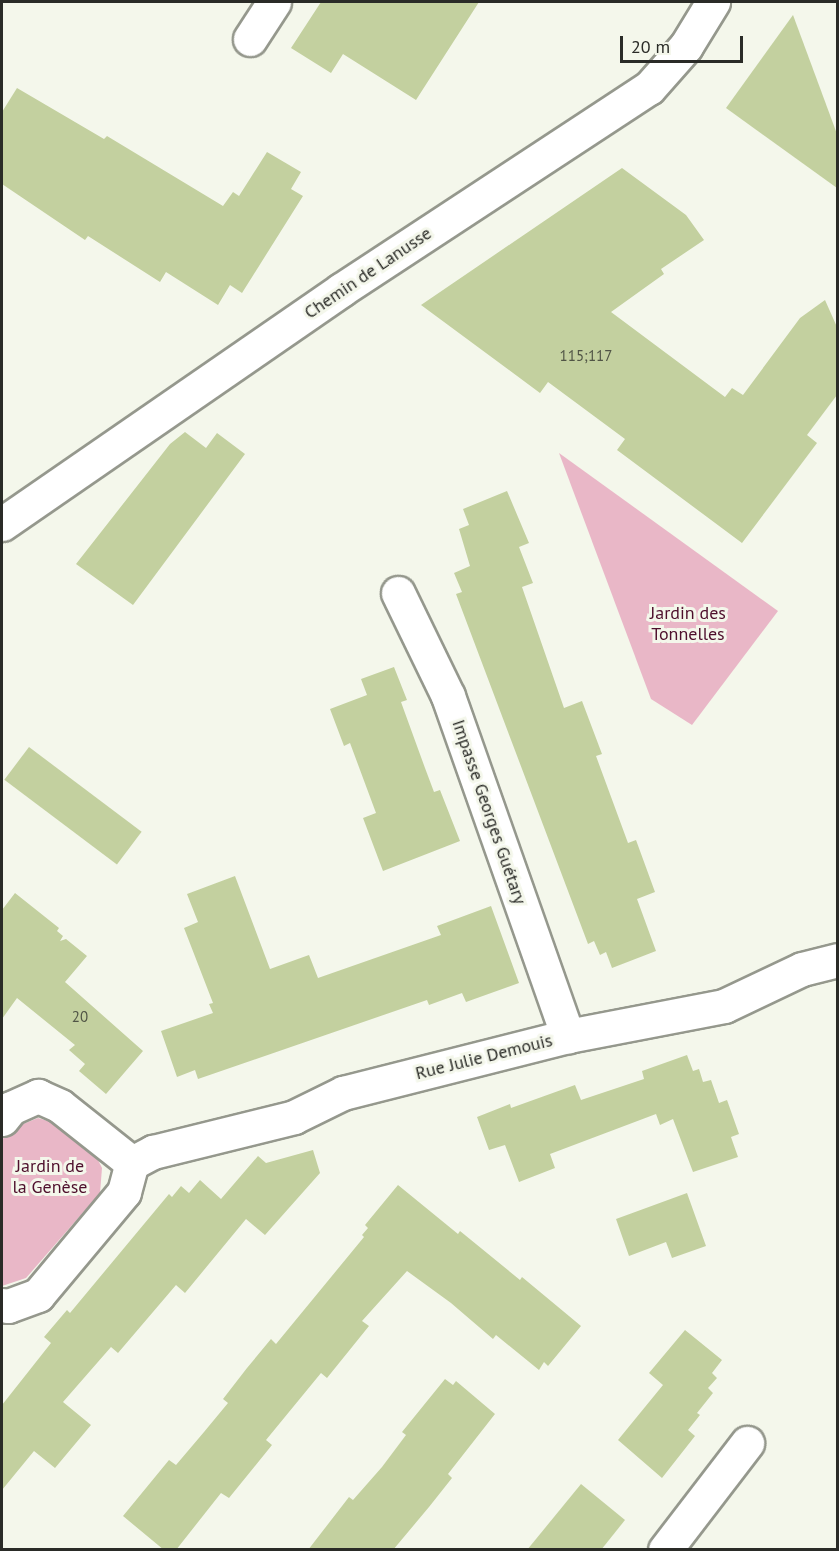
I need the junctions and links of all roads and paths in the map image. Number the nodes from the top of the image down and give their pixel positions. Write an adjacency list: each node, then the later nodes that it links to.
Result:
1 (274, 2): 3 (street)
2 (713, 2): 4 (street, Chemin de Lanusse)
3 (250, 39)
4 (2, 524)
5 (398, 593): 7 (street, Impasse Georges Guétary)
6 (837, 960): 7 (street, Rue Julie Demouis)
7 (568, 1036): 9 (street, Rue Julie Demouis)
8 (2, 1119): 9 (street)
9 (132, 1163): 10 (street)
10 (2, 1305)
11 (747, 1443): 12 (street)
12 (665, 1550)

